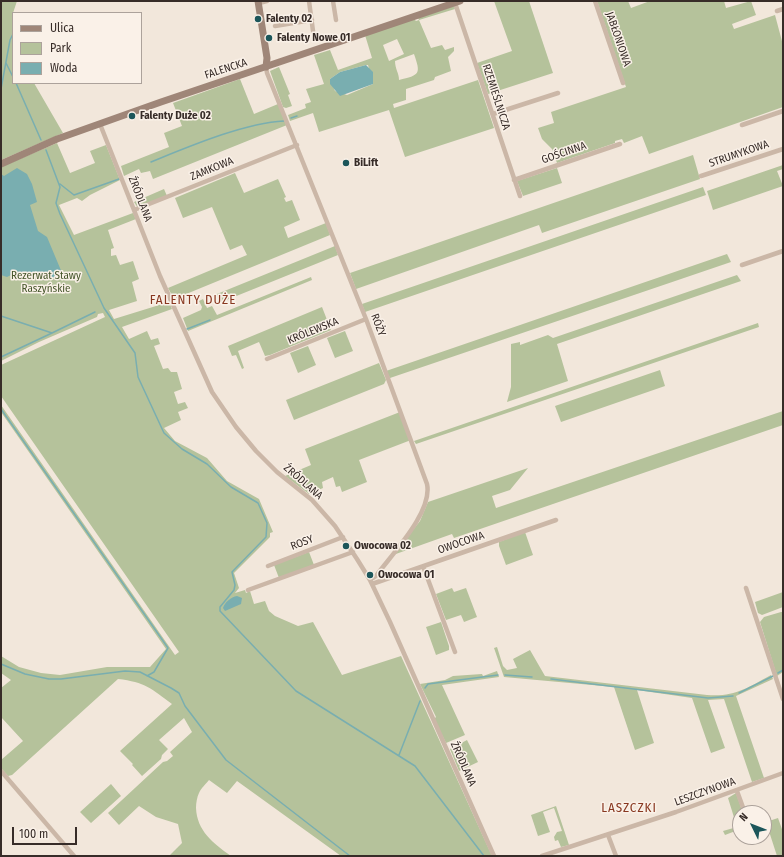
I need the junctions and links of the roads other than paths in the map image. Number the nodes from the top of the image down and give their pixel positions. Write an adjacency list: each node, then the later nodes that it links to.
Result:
1 (268, 1): 5 (street)
2 (309, 1): 9 (street)
3 (333, 1): 10 (street)
4 (595, 1): 14 (street, JABŁONIOWA)
5 (259, 2): 13 (street)
6 (458, 2): 13 (street, FALENCKA); 17 (street, RZEMIEŚLNICZA)
7 (783, 9): 8 (street)
8 (777, 11)
9 (312, 20): 11 (street); 12 (street)
10 (336, 20)
11 (275, 26)
12 (314, 31)
13 (266, 67): 18 (street, FALENCKA); 21 (street, RÓŻY)
14 (623, 83)
15 (558, 93): 17 (street)
16 (783, 111): 19 (street)
17 (492, 114): 25 (street, RZEMIEŚLNICZA)
18 (100, 124): 23 (street, FALENCKA); 27 (street, ŹRÓDLANA)
19 (742, 125)
20 (620, 144): 25 (street, GOŚCINNA)
21 (297, 145): 27 (street, ZAMKOWA); 30 (street, RÓŻY)
22 (783, 149): 24 (street, STRUMYKOWA)
23 (1, 164)
24 (701, 176)
25 (514, 180): 26 (street, RZEMIEŚLNICZA)
26 (520, 196)
27 (134, 210): 33 (street, ŹRÓDLANA)
28 (783, 251): 29 (street)
29 (742, 265)
30 (366, 319): 31 (street, KRÓLEWSKA); 37 (street, RÓŻY)
31 (267, 359)
32 (556, 520): 36 (street, OWOCOWA)
33 (343, 537): 34 (street, ŹRÓDLANA); 35 (street, ROSY)
34 (353, 552): 37 (street, ŹRÓDLANA); 39 (street)
35 (268, 566)
36 (424, 566): 37 (street, OWOCOWA); 40 (street)
37 (371, 582): 48 (street, ŹRÓDLANA)
38 (746, 588): 41 (street)
39 (248, 590)
40 (454, 652)
41 (783, 699)
42 (1, 771): 47 (street)
43 (783, 773): 44 (street, LESZCZYNOWA)
44 (737, 790): 45 (street); 46 (street, LESZCZYNOWA)
45 (742, 805)
46 (608, 835): 49 (street, LESZCZYNOWA); 50 (street)
47 (74, 856)
48 (494, 856)
49 (542, 856)
50 (616, 856)

